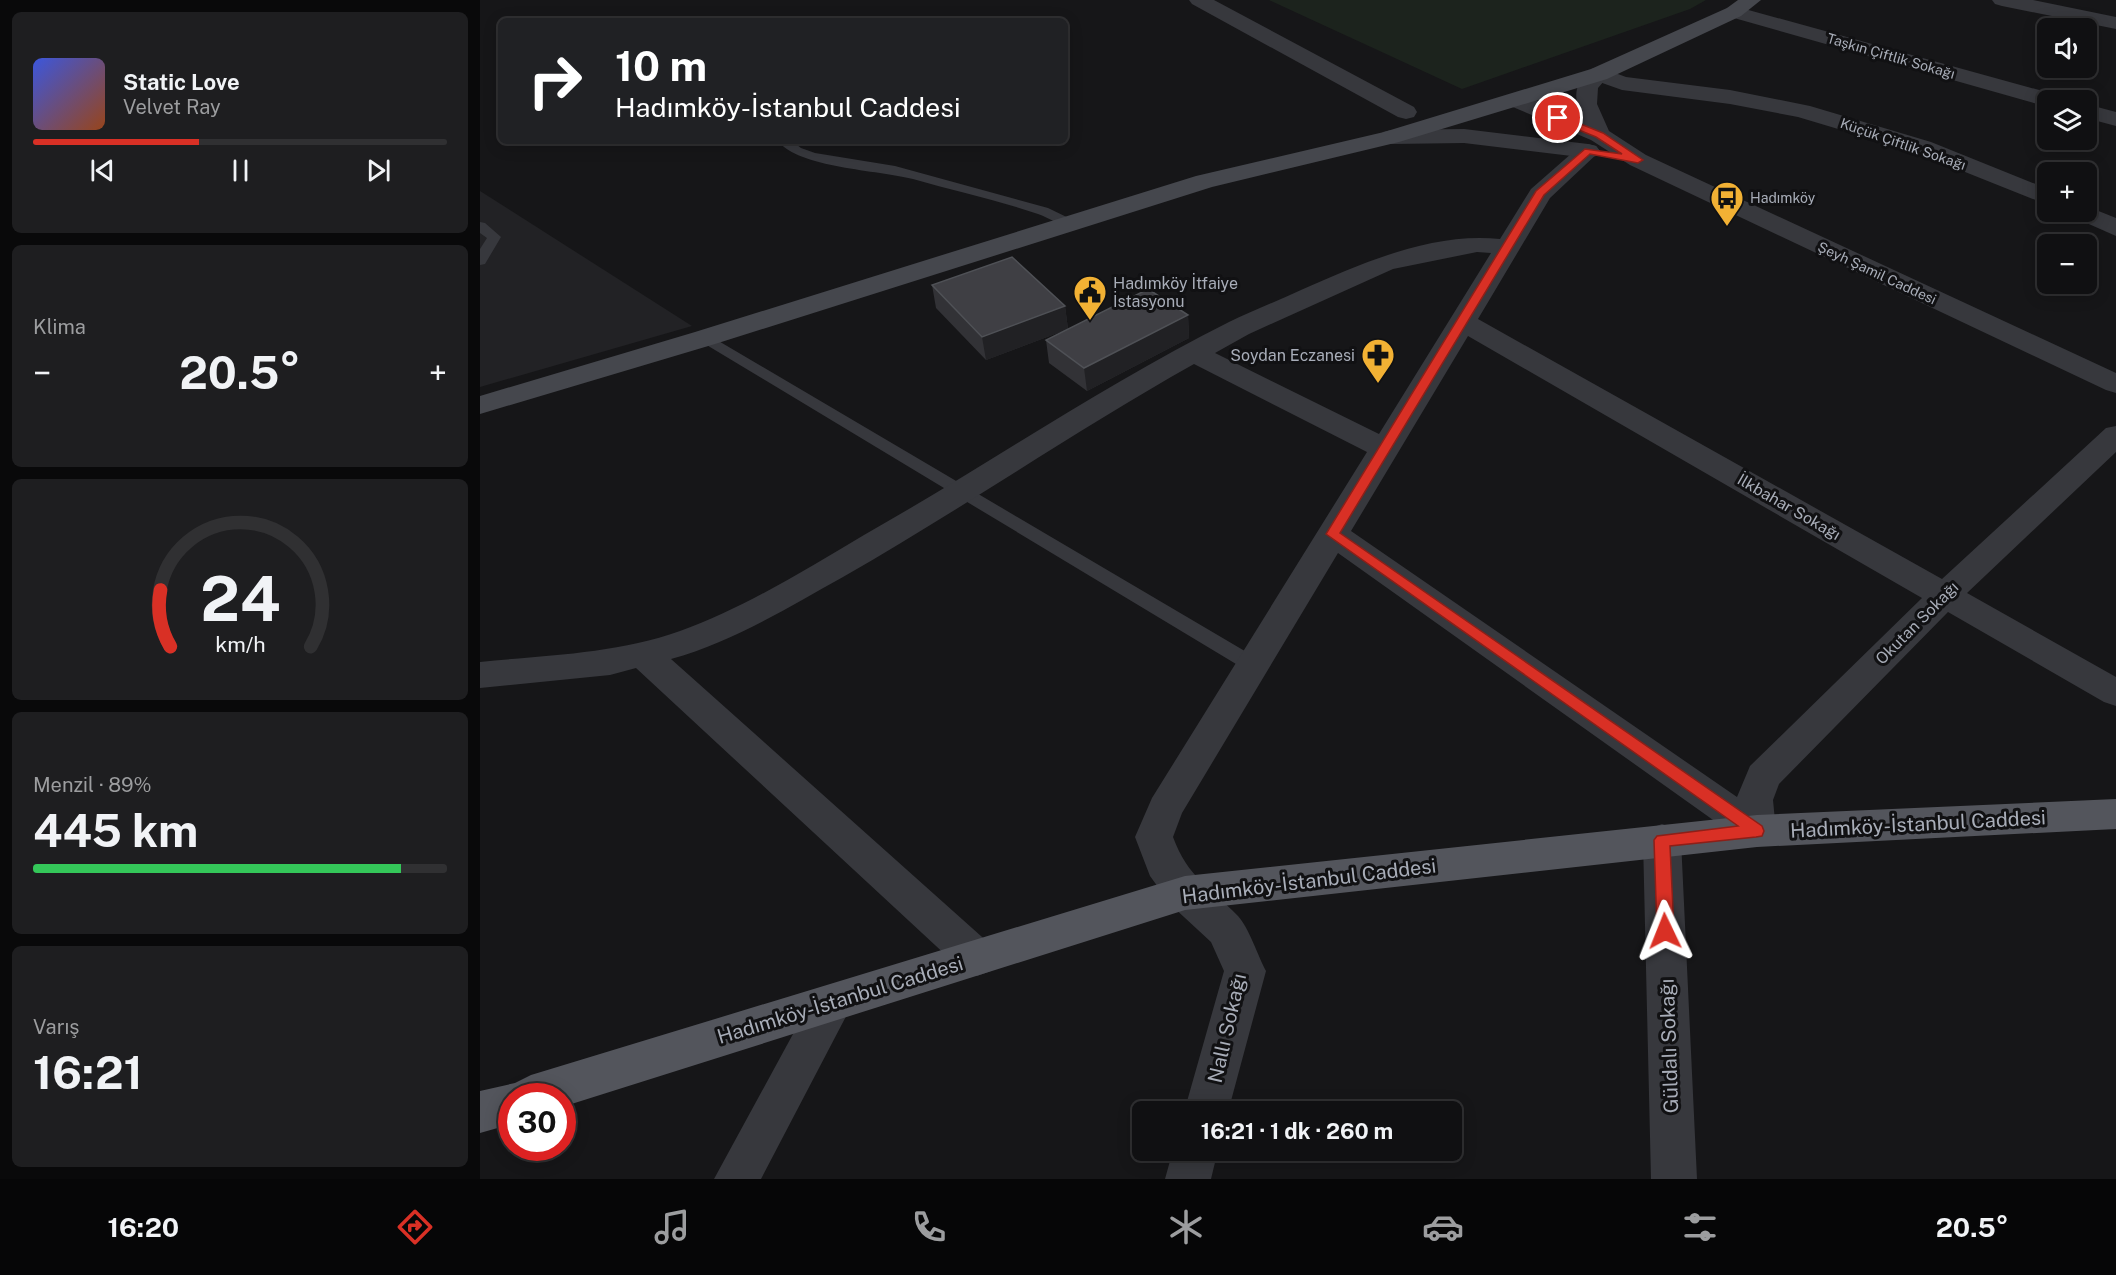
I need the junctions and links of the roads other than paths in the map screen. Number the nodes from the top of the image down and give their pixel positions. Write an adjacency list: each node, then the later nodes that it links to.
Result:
1 (1199, 0): 11 (street)
2 (1716, 0): 6 (main road)
3 (2002, 0): 5 (street)
4 (1743, 6): 8 (main road); 9 (street, Taşkın Çiftlik Sokağı)
5 (2116, 23)
6 (1633, 36)
7 (1581, 58): 10 (main road)
8 (1599, 74): 10 (main road); 15 (street); 18 (street, Küçük Çiftlik Sokağı)
9 (2037, 96)
10 (1497, 99): 11 (main road); 14 (main road); 15 (street, Şeyh Şamil Caddesi)
11 (1406, 112): 17 (main road)
12 (2097, 114): 13 (street)
13 (2116, 119)
14 (1391, 137): 15 (street); 17 (main road)
15 (1594, 143): 23 (street, Nallı Sokağı); 28 (street, Şeyh Şamil Caddesi)
16 (788, 144): 20 (lane)
17 (1205, 181): 20 (main road)
18 (2037, 194)
19 (2097, 219): 22 (street)
20 (1072, 223): 26 (main road)
21 (480, 226): 24 (lane)
22 (2116, 228)
23 (1508, 247): 25 (street, Nallı Sokağı); 27 (street)
24 (480, 261)
25 (1462, 321): 31 (street, Nallı Sokağı); 34 (street, İlkbahar Sokağı)
26 (705, 338): 29 (main road); 32 (lane)
27 (1193, 353): 31 (street); 32 (street)
28 (2116, 384)
29 (480, 405)
30 (2116, 435): 34 (street, Okutan Sokağı)
31 (1385, 449): 33 (street, Nallı Sokağı)
32 (964, 492): 35 (street); 36 (lane)
33 (1333, 534): 36 (street, Nallı Sokağı); 40 (street)
34 (1945, 595): 38 (street, İlkbahar Sokağı); 40 (street, Okutan Sokağı)
35 (642, 653): 37 (street); 43 (street)
36 (1254, 664): 42 (street, Nallı Sokağı)
37 (480, 675)
38 (2116, 693)
39 (2116, 814): 40 (main road, Hadımköy-İstanbul Caddesi)
40 (1756, 831): 41 (main road, Hadımköy-İstanbul Caddesi)
41 (1662, 840): 42 (main road, Hadımköy-İstanbul Caddesi); 50 (street, Güldalı Sokağı)
42 (1185, 893): 43 (main road, Hadımköy-İstanbul Caddesi); 46 (street, Nallı Sokağı)
43 (977, 957): 44 (main road, Hadımköy-İstanbul Caddesi)
44 (832, 1003): 45 (main road, Hadımköy-İstanbul Caddesi); 48 (street)
45 (573, 1083)
46 (1209, 1101)
47 (1193, 1161): 49 (street)
48 (737, 1179)
49 (1188, 1179)
50 (1674, 1179)

